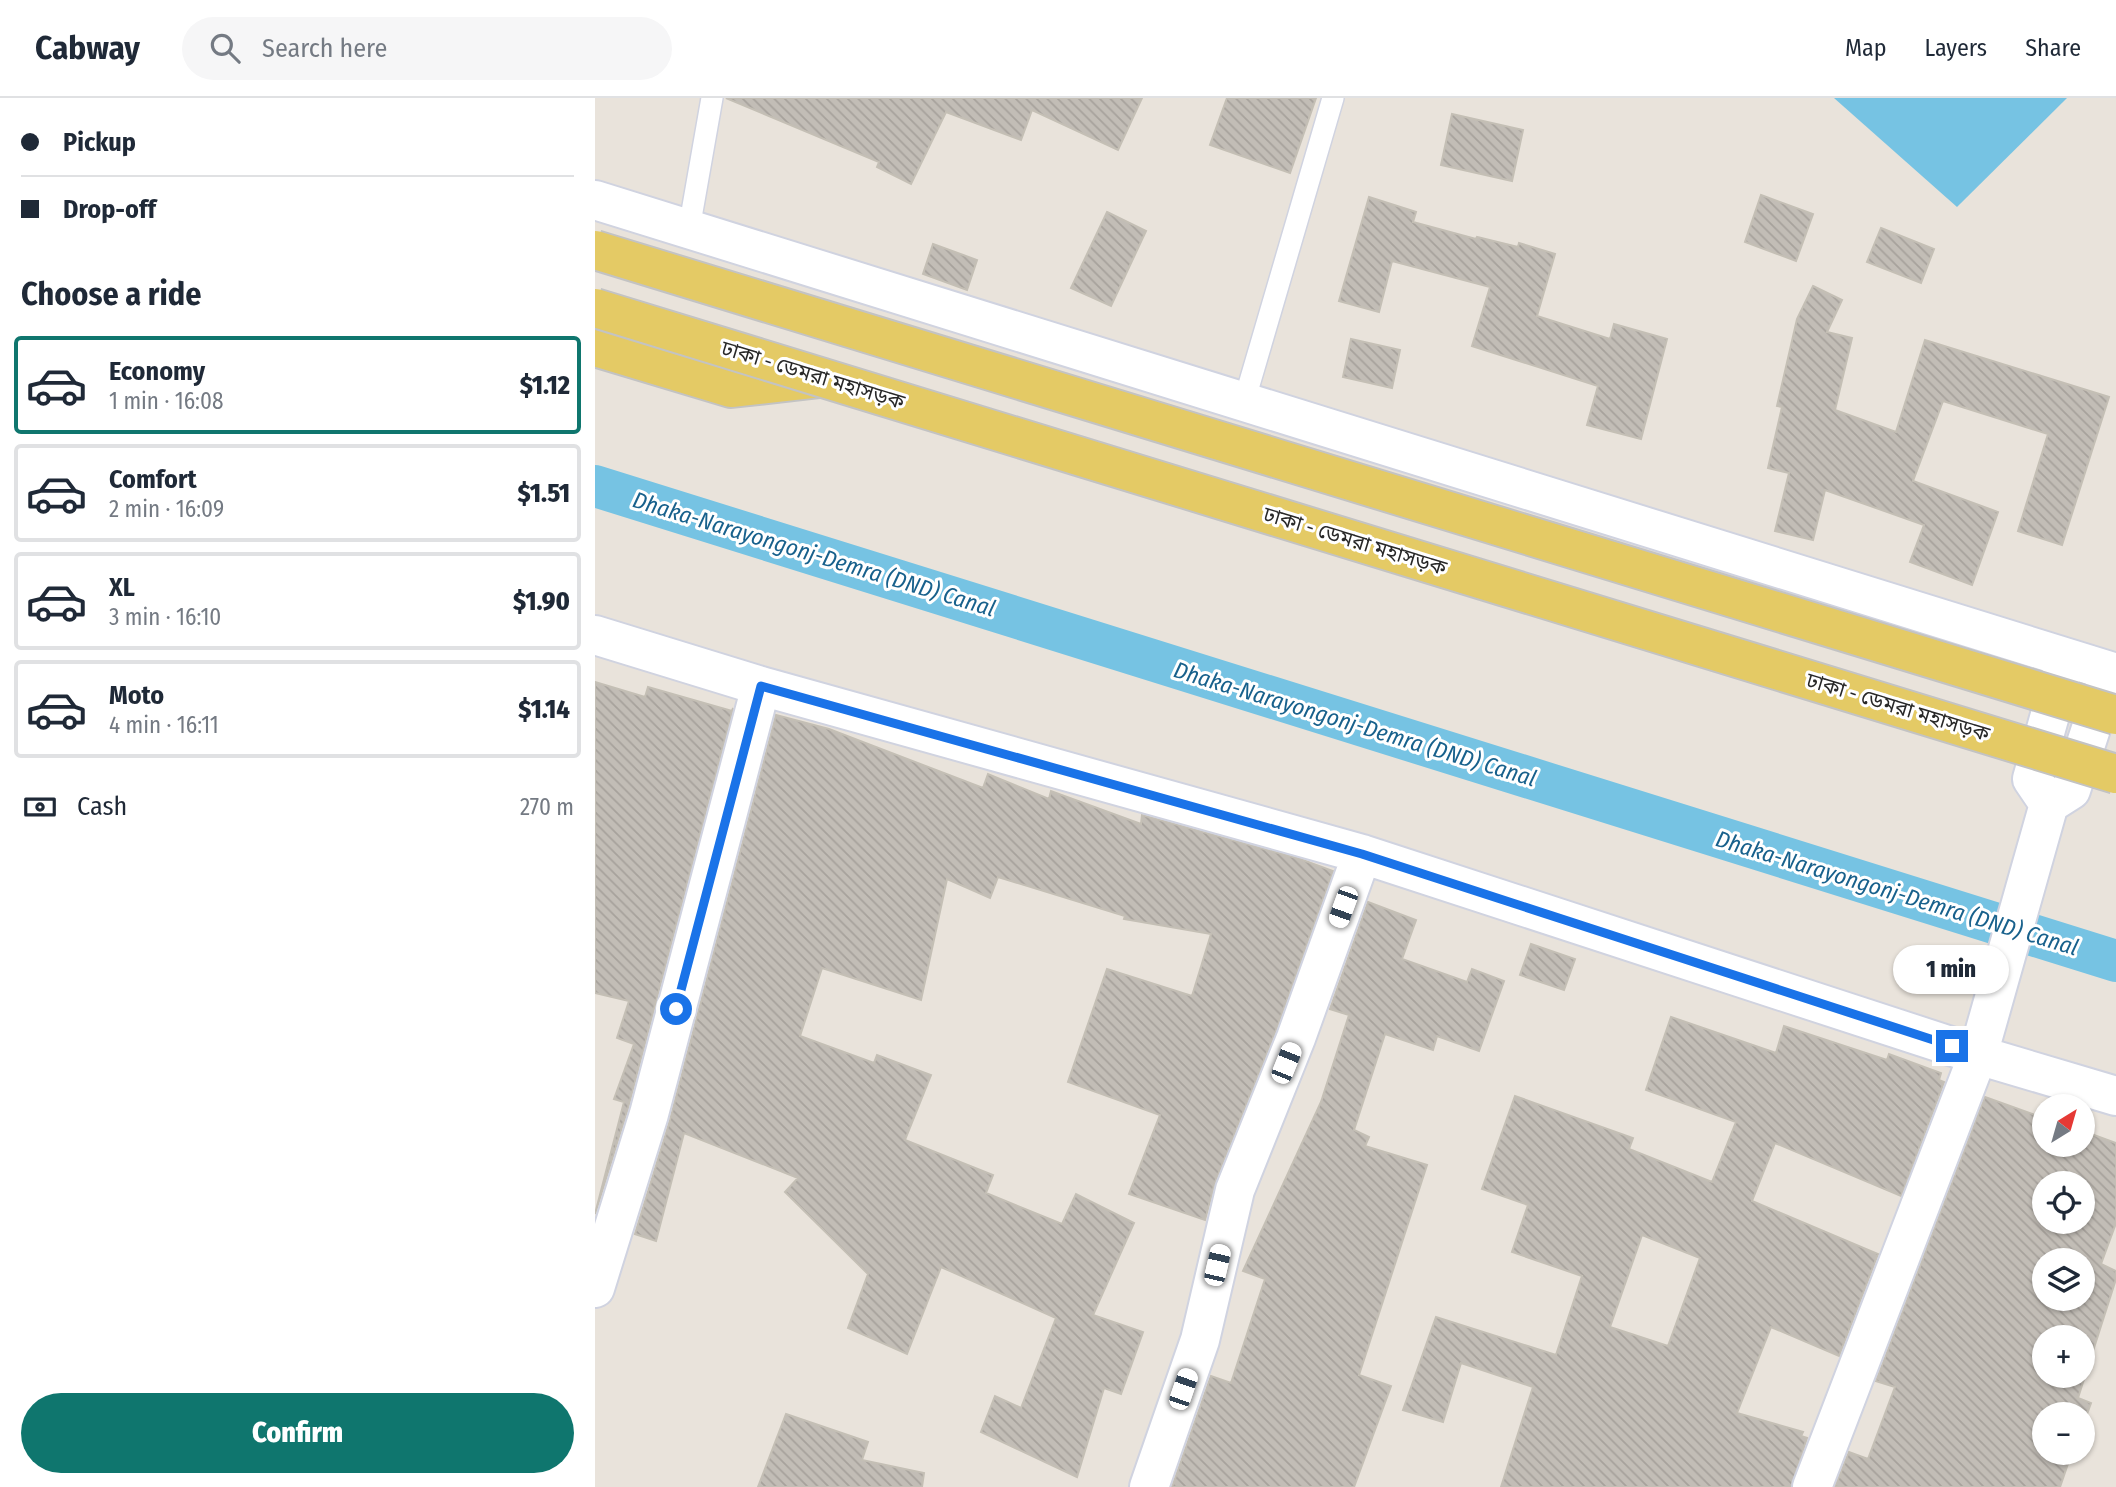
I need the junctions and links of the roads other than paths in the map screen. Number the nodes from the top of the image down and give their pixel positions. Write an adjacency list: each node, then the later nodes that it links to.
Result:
1 (712, 98): 4 (lane)
2 (1333, 98): 9 (lane)
3 (595, 200): 4 (street)
4 (689, 229): 9 (street)
5 (595, 250): 14 (main road, bridge)
6 (595, 308): 8 (main road, ঢাকা - ডেমরা মহাসড়ক, bridge)
7 (595, 347): 8 (main road)
8 (820, 378): 15 (main road, ঢাকা - ডেমরা মহাসড়ক, bridge)
9 (1244, 401): 11 (street)
10 (595, 635): 13 (street)
11 (2067, 657): 12 (street); 16 (street)
12 (2113, 672): 16 (street)
13 (761, 686): 17 (street); 20 (street)
14 (2116, 715)
15 (2116, 774)
16 (2045, 818): 18 (street)
17 (1362, 854): 18 (street); 21 (street)
18 (1978, 1055): 19 (street); 22 (street)
19 (2116, 1096)
20 (595, 1288)
21 (1149, 1487)
22 (1812, 1487)

